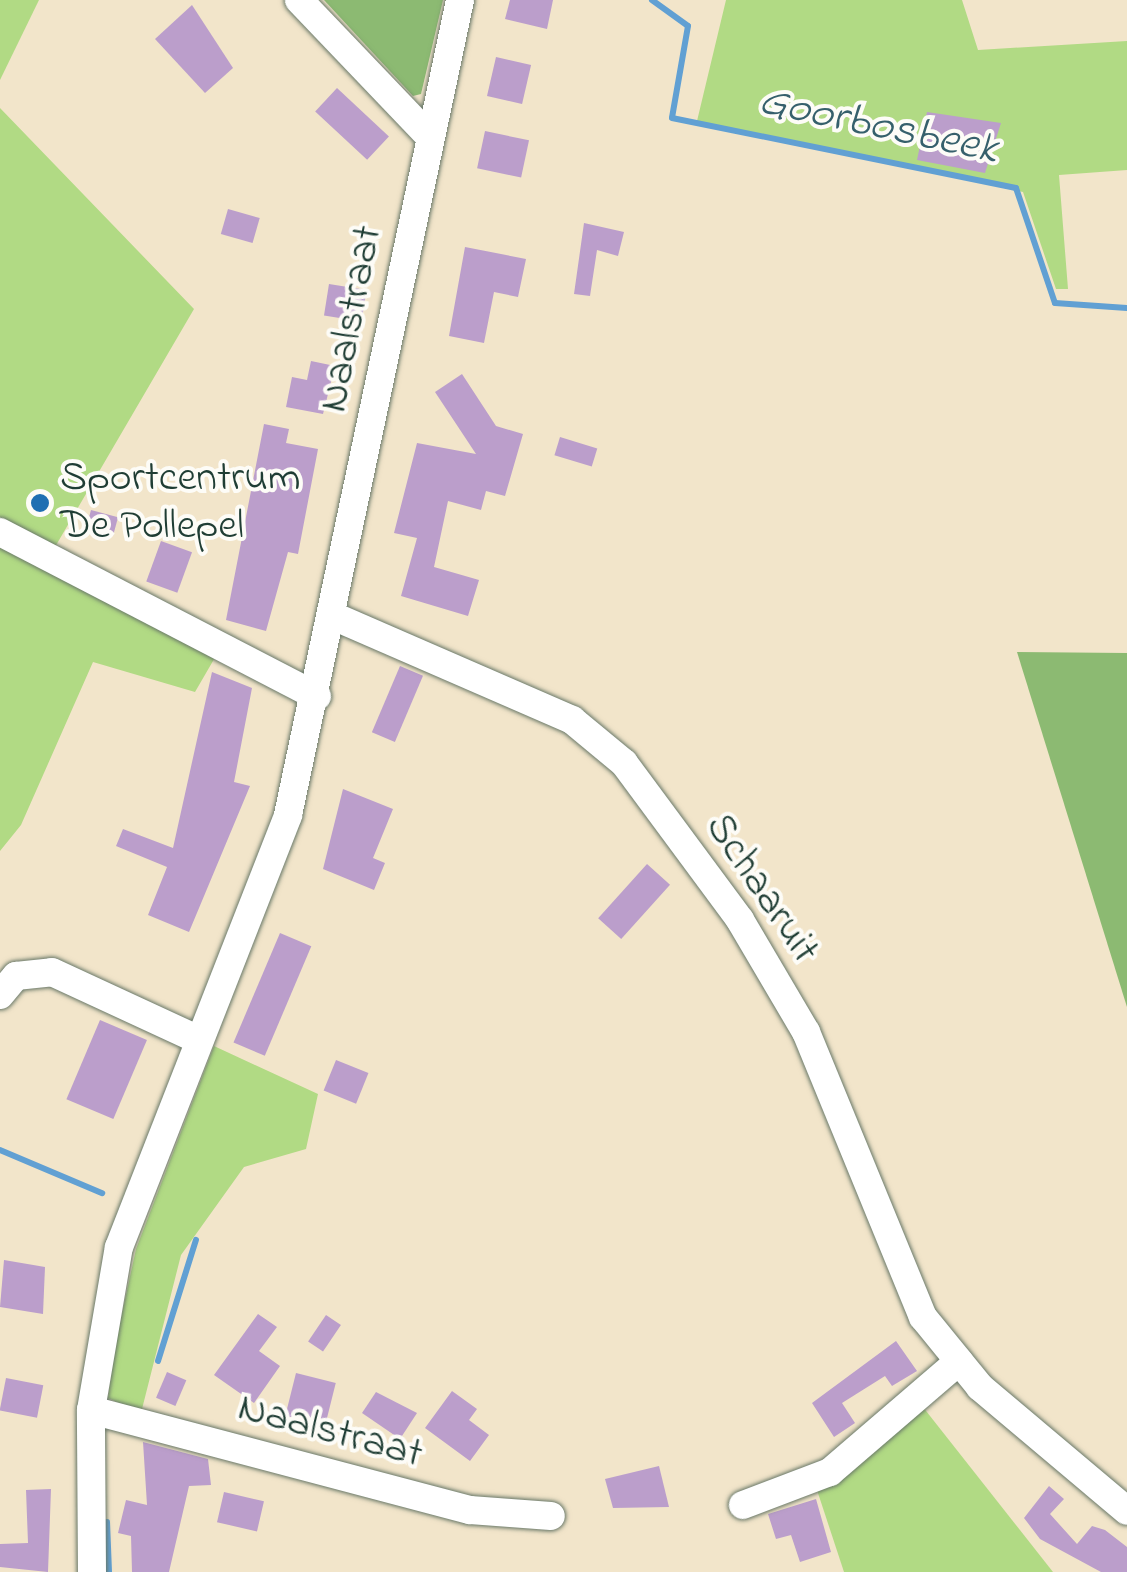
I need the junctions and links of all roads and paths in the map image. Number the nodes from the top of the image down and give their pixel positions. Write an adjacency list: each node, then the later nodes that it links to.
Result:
1 (299, 0): 3 (street)
2 (460, 0): 3 (street, Naalstraat)
3 (428, 135): 5 (street, Naalstraat)
4 (0, 532): 6 (street)
5 (333, 616): 6 (street, Naalstraat); 9 (street, Schaaruit)
6 (317, 696): 8 (street, Naalstraat)
7 (0, 995): 8 (street)
8 (199, 1040): 10 (street, Naalstraat)
9 (959, 1361): 11 (street); 12 (street, Schaaruit)
10 (91, 1410): 13 (street, Naalstraat); 14 (street, Naalstraat)
11 (743, 1505)
12 (1127, 1511)
13 (551, 1516)
14 (92, 1572)

